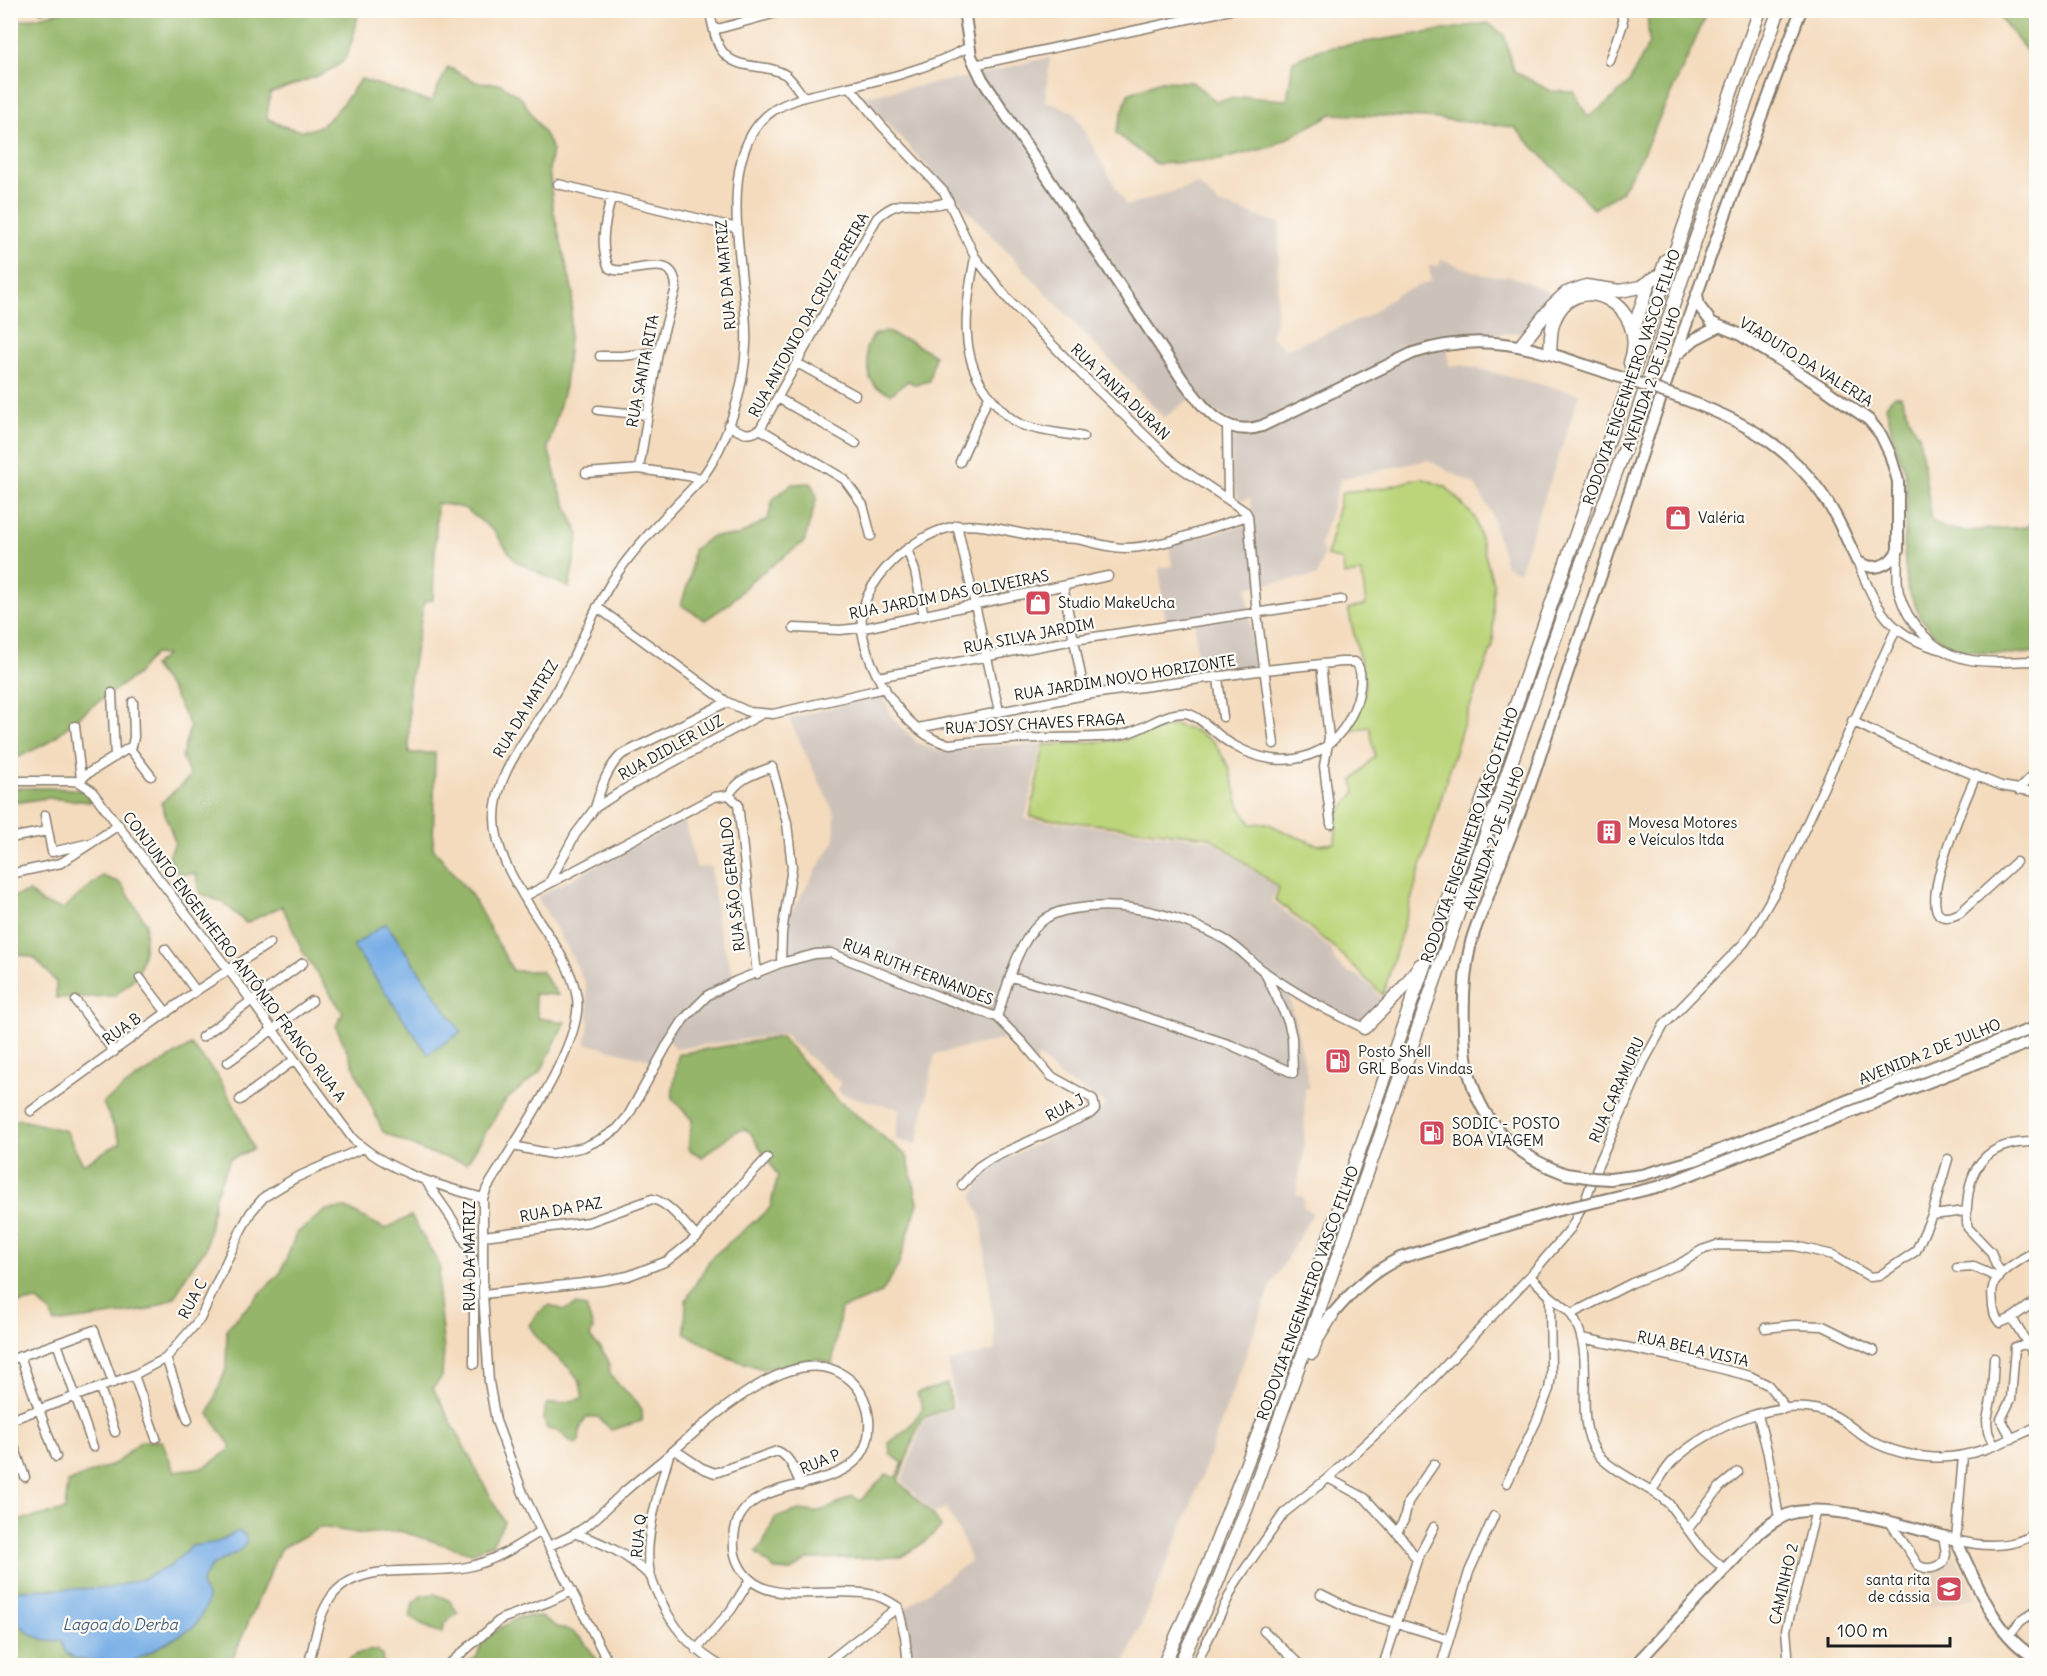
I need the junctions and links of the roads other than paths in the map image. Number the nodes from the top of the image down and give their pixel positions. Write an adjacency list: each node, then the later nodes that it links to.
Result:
1 (41, 10): 2 (street)
2 (47, 10)
3 (709, 10): 11 (street)
4 (787, 10): 11 (street)
5 (1230, 10): 14 (street)
6 (1620, 10): 13 (street)
7 (1760, 10): 20 (highway, RODOVIA ENGENHEIRO VASCO FILHO)
8 (1779, 10): 87 (highway, RODOVIA ENGENHEIRO VASCO FILHO)
9 (1801, 10): 24 (main road, AVENIDA 2 DE JULHO)
10 (965, 11): 12 (main road)
11 (714, 30): 16 (street)
12 (969, 47): 14 (main road); 15 (street, RUA DA MATRIZ)
13 (1610, 61)
14 (974, 65): 40 (main road)
15 (850, 87): 16 (street, RUA DA MATRIZ); 19 (street, RUA TANIA DURAN)
16 (804, 97): 21 (street, RUA DA MATRIZ)
17 (558, 184): 18 (street)
18 (611, 198): 21 (street); 28 (street, RUA SANTA RITA)
19 (949, 201): 22 (street, RUA TANIA DURAN); 32 (street, RUA ANTONIO DA CRUZ PEREIRA)
20 (1691, 208): 23 (highway); 38 (highway, RODOVIA ENGENHEIRO VASCO FILHO)
21 (737, 228): 39 (street, RUA DA MATRIZ)
22 (975, 257): 34 (street); 48 (street, RUA TANIA DURAN)
23 (1649, 283): 26 (highway); 27 (highway)
24 (1697, 295): 25 (main road, VIADUTO DA VALERIA); 31 (main road, AVENIDA 2 DE JULHO)
25 (1718, 327): 31 (main road, VIADUTO DA VALERIA); 53 (main road, VIADUTO DA VALERIA)
26 (1633, 331): 29 (highway); 38 (highway)
27 (1521, 345): 29 (main road); 40 (main road)
28 (658, 352): 30 (street); 37 (street, RUA SANTA RITA)
29 (1550, 353): 54 (main road, bridge)
30 (600, 356)
31 (1676, 356): 104 (main road, AVENIDA 2 DE JULHO)
32 (797, 363): 33 (street); 35 (street, RUA ANTONIO DA CRUZ PEREIRA)
33 (855, 395)
34 (989, 396): 42 (street); 44 (street)
35 (778, 398): 41 (street, RUA ANTONIO DA CRUZ PEREIRA); 43 (street)
36 (598, 410): 37 (street)
37 (648, 415): 45 (street, RUA SANTA RITA)
38 (1616, 423): 109 (highway, RODOVIA ENGENHEIRO VASCO FILHO)
39 (728, 425): 41 (street, RUA ANTONIO DA CRUZ PEREIRA); 47 (street, RUA DA MATRIZ)
40 (1227, 425): 48 (street)
41 (760, 429): 51 (street)
42 (1083, 437)
43 (856, 443)
44 (960, 462)
45 (639, 469): 46 (street); 47 (street)
46 (586, 474)
47 (702, 478): 59 (street, RUA DA MATRIZ)
48 (1228, 498): 49 (street, RUA TANIA DURAN)
49 (1248, 516): 50 (street, RUA JOSY CHAVES FRAGA); 60 (street)
50 (957, 525): 52 (street, RUA JOSY CHAVES FRAGA); 58 (street)
51 (871, 536)
52 (907, 549): 61 (street); 63 (street, RUA JOSY CHAVES FRAGA)
53 (1898, 550): 54 (main road); 66 (street)
54 (1857, 561): 64 (street)
55 (1108, 576): 56 (street, RUA JARDIM DAS OLIVEIRAS)
56 (1063, 586): 58 (street, RUA JARDIM DAS OLIVEIRAS); 65 (street)
57 (1341, 600): 60 (street, RUA SILVA JARDIM)
58 (975, 605): 61 (street, RUA JARDIM DAS OLIVEIRAS); 67 (street)
59 (597, 607): 77 (street); 108 (street, RUA DA MATRIZ)
60 (1257, 614): 65 (street, RUA SILVA JARDIM); 70 (street)
61 (924, 616): 63 (street, RUA JARDIM DAS OLIVEIRAS)
62 (794, 628): 63 (street, RUA JARDIM DAS OLIVEIRAS)
63 (863, 628): 71 (street, RUA JOSY CHAVES FRAGA)
64 (1896, 629): 66 (street); 81 (street, RUA CARAMURU)
65 (1074, 640): 67 (street, RUA SILVA JARDIM); 75 (street)
66 (1942, 650): 68 (street)
67 (988, 657): 71 (street, RUA SILVA JARDIM); 78 (street)
68 (2037, 661)
69 (1322, 664): 70 (street, RUA JARDIM NOVO HORIZONTE); 85 (street); 85 (street, RUA JARDIM NOVO HORIZONTE)
70 (1265, 670): 72 (street, RUA JARDIM NOVO HORIZONTE); 84 (street)
71 (878, 677): 73 (street, RUA JOSY CHAVES FRAGA)
72 (1218, 678): 75 (street, RUA JARDIM NOVO HORIZONTE); 80 (street)
73 (885, 687): 79 (street); 83 (street, RUA JOSY CHAVES FRAGA)
74 (112, 693): 88 (street)
75 (1085, 695): 78 (street, RUA JARDIM NOVO HORIZONTE)
76 (133, 702): 86 (street)
77 (727, 702): 79 (street); 97 (street, RUA DIDLER LUZ)
78 (999, 711): 83 (street, RUA JARDIM NOVO HORIZONTE)
79 (762, 714): 97 (street, RUA DIDLER LUZ)
80 (1222, 717)
81 (1852, 721): 90 (street); 149 (street, RUA CARAMURU)
82 (75, 726): 92 (street)
83 (918, 728): 85 (street, RUA JOSY CHAVES FRAGA)
84 (1274, 744)
85 (1328, 746): 99 (street)
86 (130, 749): 88 (street); 91 (street)
87 (1517, 750): 104 (highway); 194 (highway, RODOVIA ENGENHEIRO VASCO FILHO)
88 (116, 757): 92 (street)
89 (2037, 772): 94 (street)
90 (1976, 775): 94 (street); 105 (street)
91 (151, 776)
92 (80, 780): 93 (street); 100 (street, CONJUNTO ENGENHEIRO ANTÔNIO FRANCO RUA A)
93 (10, 781)
94 (2018, 790): 95 (street)
95 (2037, 792)
96 (729, 795): 107 (street); 113 (street); 116 (street, RUA SÃO GERALDO)
97 (595, 808): 107 (street, RUA DIDLER LUZ)
98 (45, 815): 101 (street)
99 (1331, 824)
100 (119, 825): 103 (street); 114 (street, CONJUNTO ENGENHEIRO ANTÔNIO FRANCO RUA A)
101 (47, 831): 102 (street); 103 (street)
102 (10, 838)
103 (91, 843): 106 (street)
104 (1500, 861): 125 (main road, AVENIDA 2 DE JULHO, bridge)
105 (2016, 862)
106 (10, 874)
107 (549, 883): 108 (street)
108 (524, 897): 136 (street, RUA DA MATRIZ)
109 (1434, 937): 126 (highway); 228 (highway, RODOVIA ENGENHEIRO VASCO FILHO)
110 (270, 942): 114 (street, RUA B)
111 (165, 949): 119 (street)
112 (303, 963): 122 (street)
113 (781, 963): 116 (street, RUA RUTH FERNANDES); 124 (street, RUA RUTH FERNANDES)
114 (228, 969): 119 (street, RUA B); 122 (street, CONJUNTO ENGENHEIRO ANTÔNIO FRANCO RUA A)
115 (1264, 971): 117 (street, RUA RUTH FERNANDES); 117 (street, RUA RUTH FERNANDES); 126 (street, RUA RUTH FERNANDES)
116 (757, 974): 136 (street, RUA RUTH FERNANDES)
117 (1011, 977): 124 (street, RUA RUTH FERNANDES)
118 (140, 978): 123 (street)
119 (196, 991): 123 (street, RUA B)
120 (76, 1000): 130 (street)
121 (312, 1001): 127 (street)
122 (250, 1002): 127 (street, CONJUNTO ENGENHEIRO ANTÔNIO FRANCO RUA A); 128 (street)
123 (167, 1013): 130 (street, RUA B)
124 (997, 1017): 141 (street, RUA J)
125 (2037, 1027)
126 (1364, 1028)
127 (272, 1030): 131 (street, CONJUNTO ENGENHEIRO ANTÔNIO FRANCO RUA A); 132 (street)
128 (202, 1037)
129 (2037, 1040): 155 (main road, AVENIDA 2 DE JULHO, bridge)
130 (114, 1052): 134 (street, RUA B)
131 (294, 1060): 133 (street); 137 (street, CONJUNTO ENGENHEIRO ANTÔNIO FRANCO RUA A)
132 (228, 1062)
133 (240, 1100)
134 (32, 1111)
135 (2037, 1142): 143 (street)
136 (513, 1146): 142 (street, RUA DA MATRIZ)
137 (363, 1148): 140 (street, CONJUNTO ENGENHEIRO ANTÔNIO FRANCO RUA A); 163 (street, RUA C)
138 (767, 1158): 146 (street)
139 (1948, 1159): 144 (street)
140 (426, 1181): 142 (street, CONJUNTO ENGENHEIRO ANTÔNIO FRANCO RUA A); 167 (street)
141 (962, 1185)
142 (483, 1198): 145 (street, RUA DA MATRIZ)
143 (1966, 1211): 144 (street); 150 (street)
144 (1932, 1215): 154 (street)
145 (484, 1236): 146 (street, RUA DA PAZ); 151 (street, RUA DA MATRIZ)
146 (697, 1237): 151 (street)
147 (2037, 1251): 150 (street)
148 (1957, 1268): 150 (street)
149 (1530, 1276): 152 (street); 190 (street, RUA CARAMURU)
150 (2001, 1276): 156 (street)
151 (483, 1294): 201 (street, RUA DA MATRIZ)
152 (1550, 1296): 154 (street); 191 (street)
153 (2037, 1301): 156 (street)
154 (1571, 1314): 158 (street)
155 (1332, 1315): 194 (highway)
156 (2012, 1318): 160 (street)
157 (1766, 1328): 161 (street)
158 (1582, 1338): 172 (street, RUA BELA VISTA); 193 (street)
159 (57, 1343): 162 (street); 169 (street); 171 (street)
160 (2028, 1343): 165 (street); 181 (street)
161 (1874, 1351)
162 (20, 1356): 166 (street); 173 (street)
163 (166, 1358): 168 (street, RUA C); 176 (street)
164 (1994, 1358): 182 (street)
165 (2037, 1358)
166 (10, 1360)
167 (474, 1364)
168 (134, 1375): 169 (street, RUA C); 180 (street)
169 (113, 1383): 170 (street, RUA C)
170 (100, 1388): 171 (street, RUA C); 178 (street)
171 (75, 1397): 173 (street, RUA C); 183 (street)
172 (1784, 1409): 174 (street); 185 (street)
173 (39, 1410): 175 (street, RUA C); 186 (street)
174 (1758, 1414): 193 (street); 197 (street)
175 (10, 1420)
176 (188, 1420)
177 (2037, 1427): 181 (street)
178 (115, 1432)
179 (10, 1435): 189 (street)
180 (156, 1438)
181 (2012, 1439): 182 (street)
182 (1994, 1446): 185 (street)
183 (93, 1447)
184 (672, 1452): 192 (street); 192 (street, RUA P); 204 (street, RUA P); 210 (street, RUA Q)
185 (1964, 1456): 206 (street)
186 (56, 1457)
187 (1434, 1464): 202 (street)
188 (1738, 1472): 200 (street)
189 (25, 1477)
190 (1328, 1478): 202 (street); 230 (street, RUA CARAMURU)
191 (1507, 1483)
192 (801, 1485): 211 (street, RUA P)
193 (1652, 1490): 200 (street)
194 (1248, 1505): 229 (highway, RODOVIA ENGENHEIRO VASCO FILHO)
195 (1816, 1510): 197 (main road); 198 (main road); 235 (street, CAMINHO 2)
196 (1494, 1516): 219 (street)
197 (1779, 1518): 209 (main road)
198 (1890, 1522): 205 (main road); 205 (street)
199 (1434, 1527): 208 (street)
200 (1688, 1529): 209 (street)
201 (541, 1531): 207 (street, RUA DA MATRIZ); 222 (street)
202 (1396, 1532): 208 (street)
203 (2037, 1533): 206 (street)
204 (576, 1534): 207 (street, RUA P); 210 (street)
205 (1943, 1536): 206 (main road)
206 (1956, 1540): 218 (main road)
207 (549, 1546): 212 (street, RUA DA MATRIZ)
208 (1416, 1560): 216 (street)
209 (1724, 1569): 234 (main road)
210 (650, 1576): 220 (street, RUA Q)
211 (750, 1580): 214 (street); 220 (street)
212 (572, 1591): 223 (street); 224 (street, RUA DA MATRIZ)
213 (1321, 1594): 216 (street)
214 (897, 1606): 226 (street); 227 (street)
215 (2037, 1611): 218 (street)
216 (1396, 1624): 219 (street); 232 (street)
217 (1264, 1631): 231 (street)
218 (2008, 1636): 221 (main road)
219 (1449, 1640): 233 (street)
220 (696, 1650): 225 (street, RUA Q)
221 (2037, 1658)
222 (308, 1665)
223 (447, 1665)
224 (610, 1665)
225 (721, 1665)
226 (823, 1665)
227 (908, 1665)
228 (1163, 1665)
229 (1179, 1665)
230 (1195, 1665)
231 (1301, 1665)
232 (1383, 1665)
233 (1441, 1665)
234 (1634, 1665)
235 (1789, 1665)

